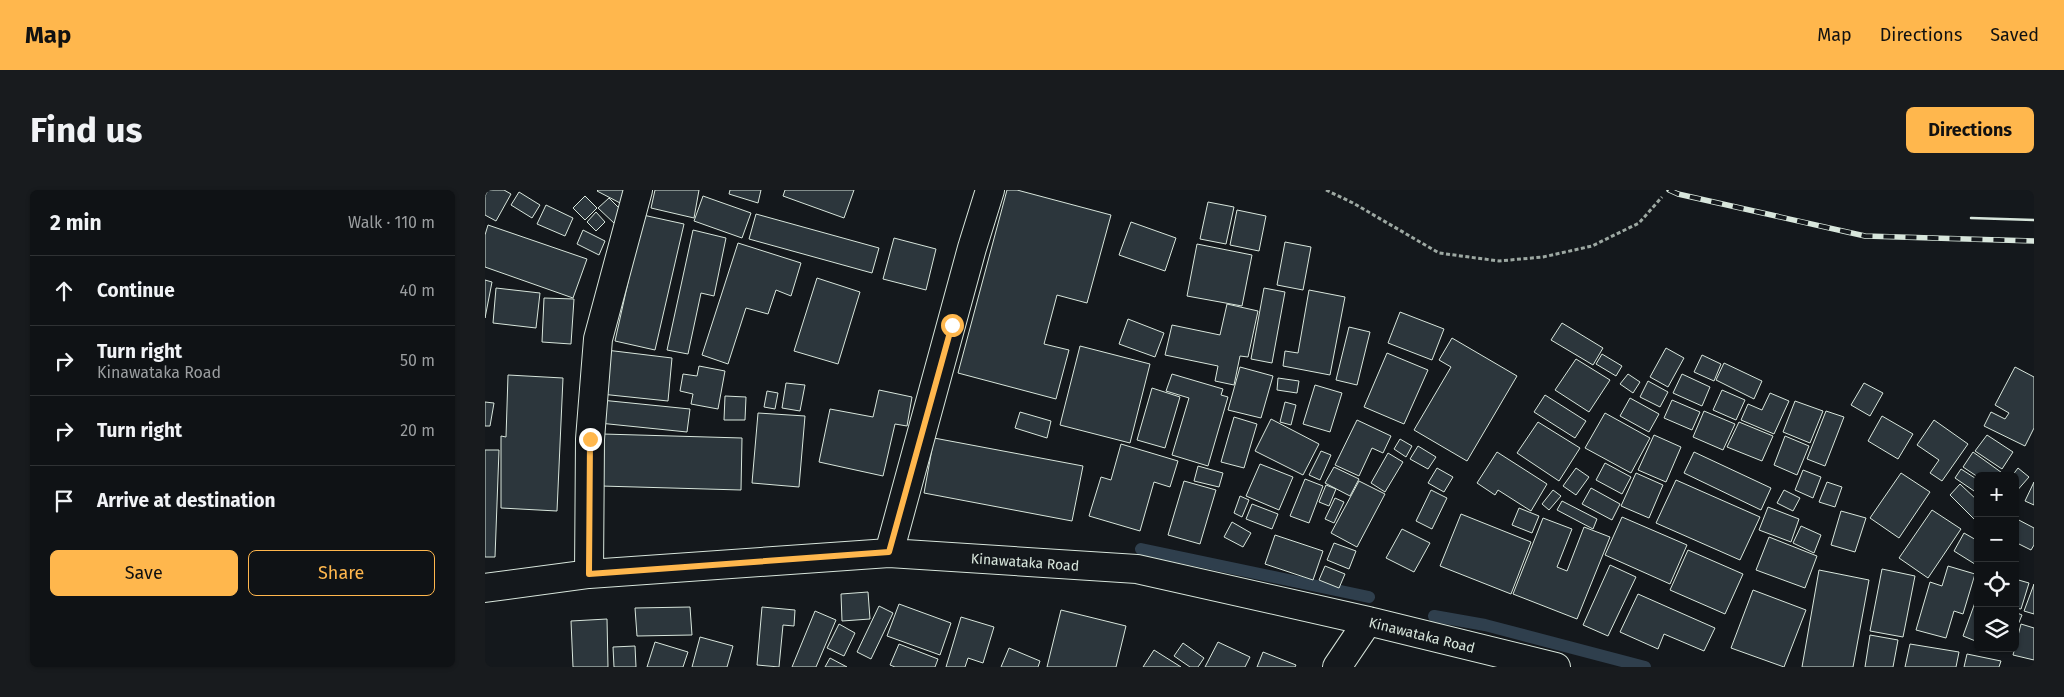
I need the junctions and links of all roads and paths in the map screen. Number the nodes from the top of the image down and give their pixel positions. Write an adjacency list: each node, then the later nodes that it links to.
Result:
1 (638, 190): 6 (street)
2 (990, 190): 5 (street)
3 (1326, 190): 4 (path)
4 (1662, 197)
5 (889, 552): 6 (street, Kinawataka Road); 8 (street, Kinawataka Road)
6 (589, 574): 7 (street, Kinawataka Road)
7 (485, 588)
8 (1368, 621): 9 (street, Kinawataka Road); 10 (street)
9 (1471, 657): 11 (street, Kinawataka Road)
10 (1337, 667)
11 (1555, 667)

